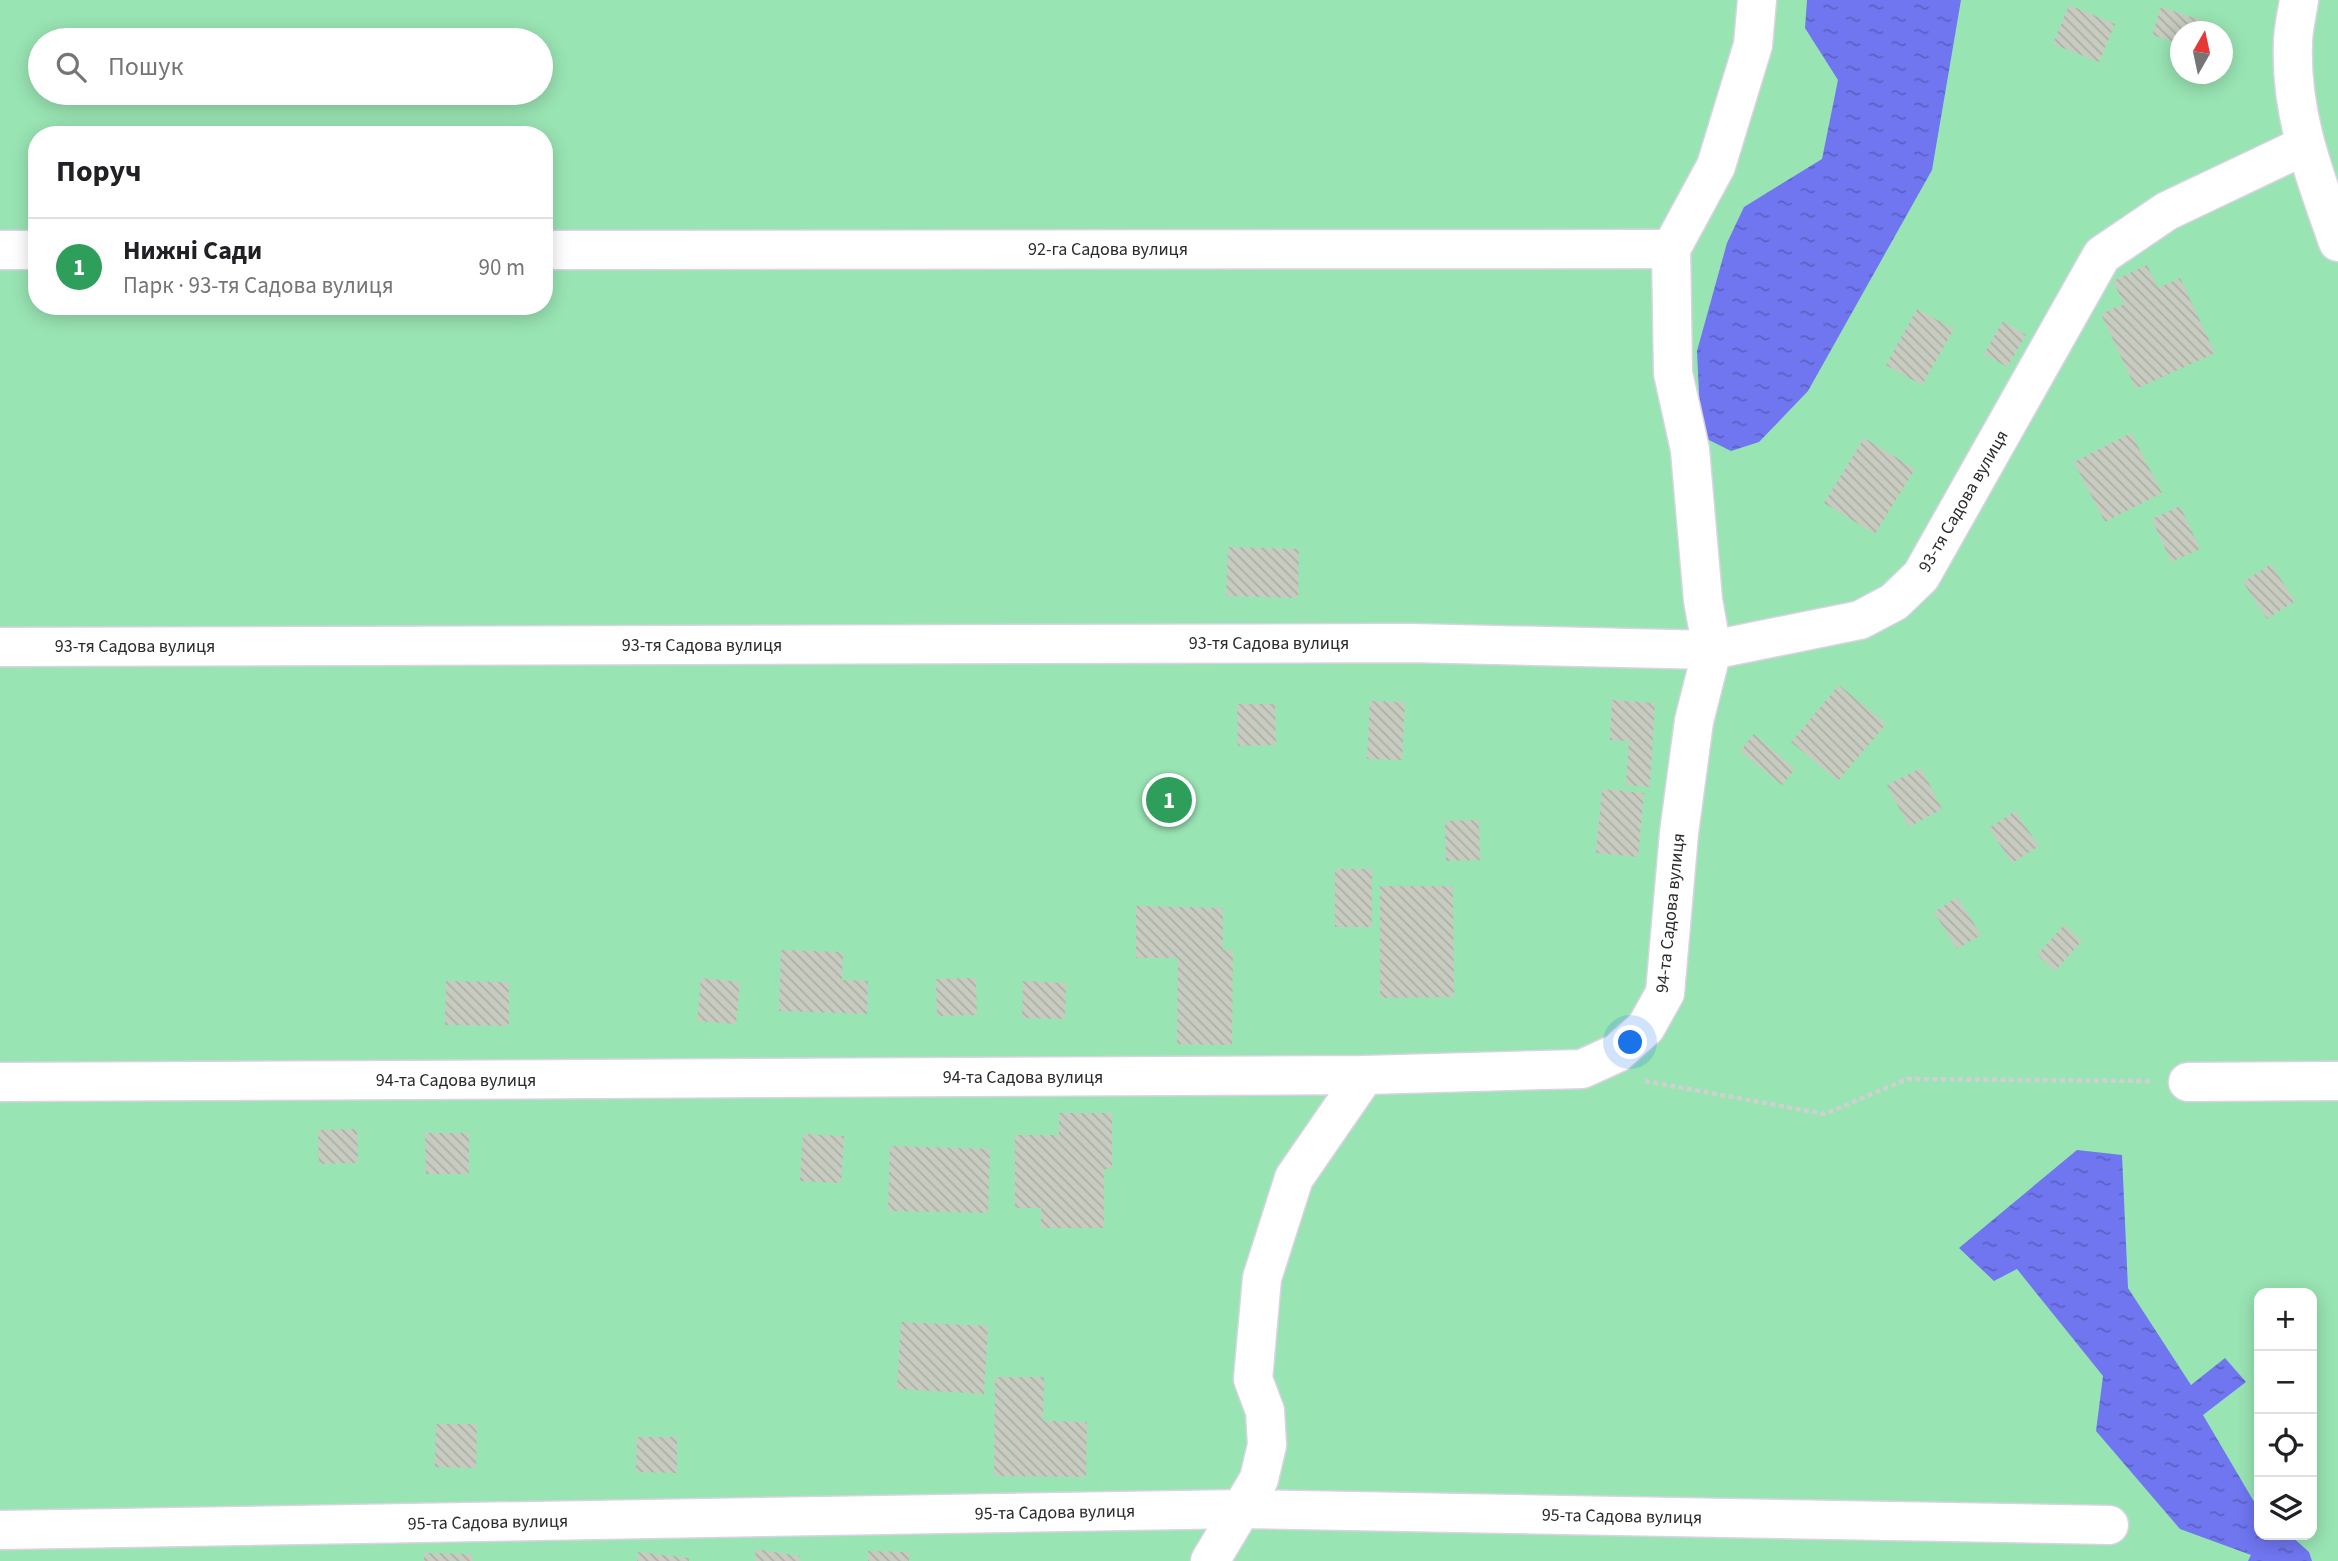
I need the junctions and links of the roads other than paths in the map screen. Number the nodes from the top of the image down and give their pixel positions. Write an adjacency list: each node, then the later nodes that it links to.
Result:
1 (1757, 0): 5 (street)
2 (2299, 0): 3 (street)
3 (2304, 146): 4 (street); 10 (street, 93-тя Садова вулиця)
4 (2338, 242)
5 (1671, 249): 8 (street, 92-га Садова вулиця); 10 (street)
6 (0, 250): 7 (street)
7 (28, 250)
8 (553, 250)
9 (0, 647): 10 (street, 93-тя Садова вулиця)
10 (1712, 650): 11 (street, 94-та Садова вулиця)
11 (1364, 1075): 13 (street, 94-та Садова вулиця); 15 (street)
12 (2338, 1081): 14 (street)
13 (0, 1082)
14 (2188, 1082)
15 (1242, 1509): 16 (street, 95-та Садова вулиця); 17 (street, 95-та Садова вулиця); 18 (street)
16 (2109, 1525)
17 (0, 1530)
18 (1210, 1561)

